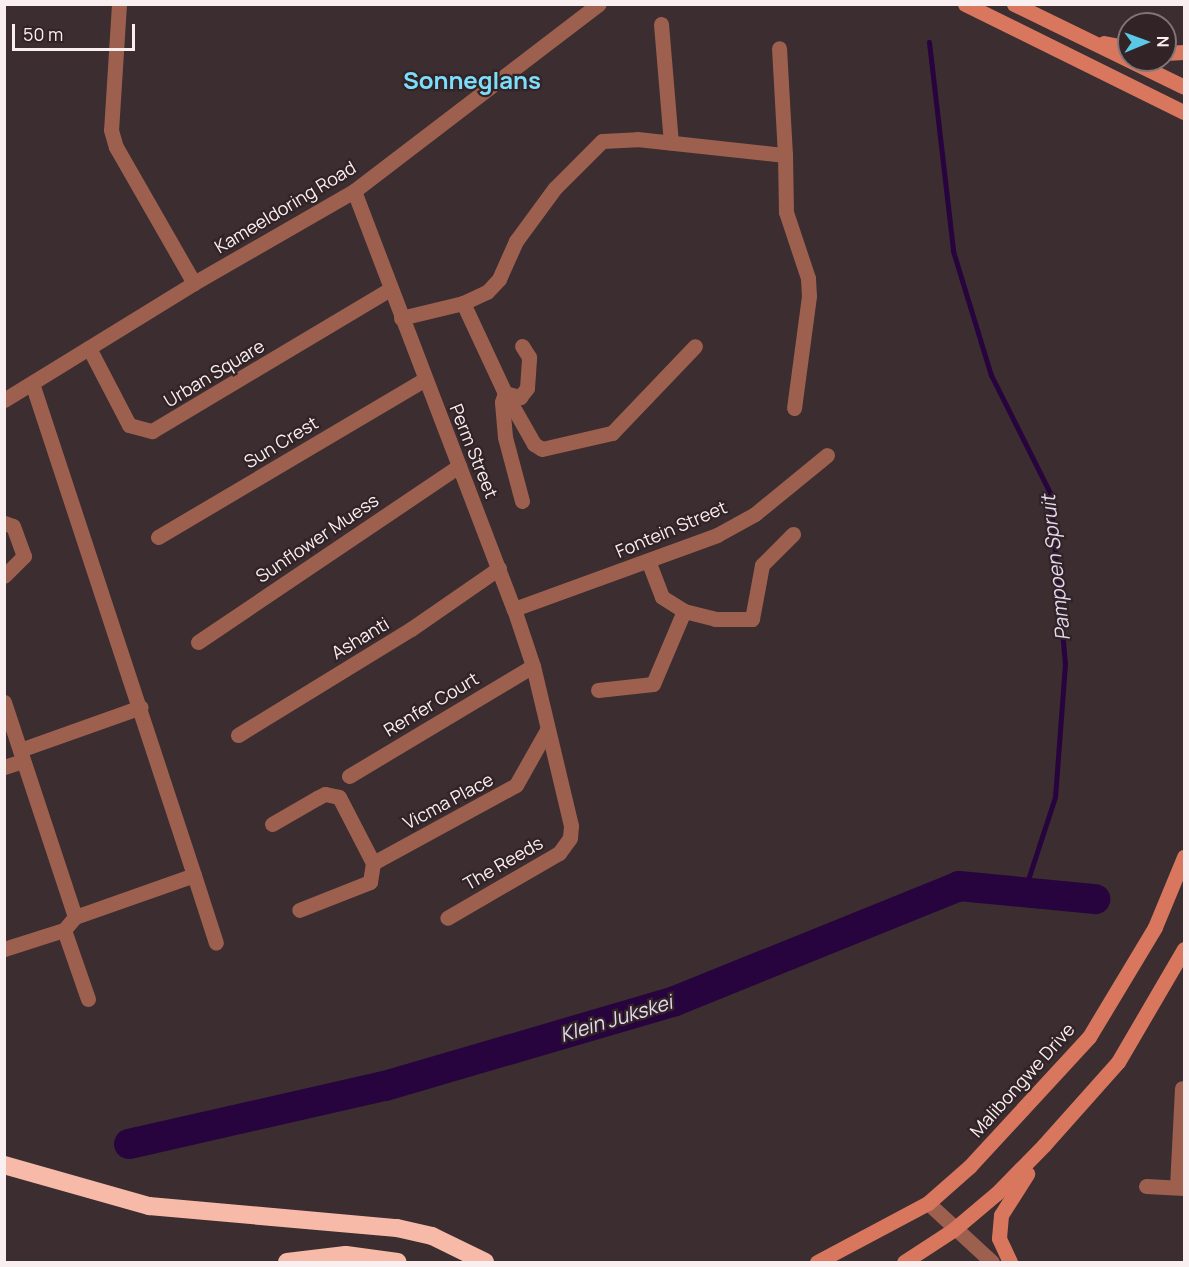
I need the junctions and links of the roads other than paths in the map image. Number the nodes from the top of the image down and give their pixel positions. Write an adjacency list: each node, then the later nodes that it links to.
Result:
1 (118, 4): 18 (street)
2 (599, 4): 17 (street, Kameeldoring Road)
3 (965, 4): 12 (main road)
4 (1014, 4): 6 (main road)
5 (1037, 4): 6 (main road)
6 (1045, 20): 8 (main road)
7 (661, 24): 15 (street)
8 (1083, 39): 9 (main road); 11 (main road)
9 (1117, 46)
10 (779, 48): 16 (street)
11 (1185, 87)
12 (1155, 99): 13 (main road); 14 (main road)
13 (1185, 112)
14 (1185, 120)
15 (671, 143): 16 (street); 20 (street)
16 (785, 154): 29 (street)
17 (354, 191): 18 (street, Kameeldoring Road); 19 (street, Perm Street)
18 (194, 283): 24 (street, Kameeldoring Road)
19 (390, 289): 21 (street, Perm Street); 24 (street, Urban Square)
20 (463, 303): 21 (street); 27 (street)
21 (401, 318): 25 (street, Perm Street)
22 (522, 346): 27 (street)
23 (695, 346): 27 (street)
24 (89, 348): 26 (street, Kameeldoring Road)
25 (424, 380): 31 (street, Perm Street); 35 (street, Sun Crest)
26 (32, 383): 28 (street, Kameeldoring Road); 45 (street)
27 (506, 393): 32 (street)
28 (4, 400)
29 (794, 408)
30 (827, 455): 36 (street, Fontein Street)
31 (459, 466): 37 (street, Perm Street); 41 (street, Sunflower Muess)
32 (522, 501)
33 (4, 523): 38 (street)
34 (793, 534): 40 (street)
35 (158, 537)
36 (649, 562): 39 (street, Fontein Street); 40 (street)
37 (499, 568): 39 (street, Perm Street); 47 (street, Ashanti)
38 (4, 576)
39 (514, 609): 42 (street, Perm Street)
40 (684, 611): 43 (street)
41 (198, 642)
42 (533, 666): 46 (street, Perm Street); 50 (street, Renfer Court)
43 (598, 690)
44 (4, 702): 48 (street)
45 (141, 707): 48 (street); 54 (street)
46 (547, 729): 53 (street, Vicma Place); 57 (street, The Reeds)
47 (238, 735)
48 (21, 755): 49 (street); 56 (street)
49 (4, 767)
50 (349, 776)
51 (272, 824): 53 (street)
52 (1185, 857): 68 (main road, Malibongwe Drive)
53 (373, 863): 55 (street)
54 (194, 875): 56 (street); 59 (street)
55 (299, 910)
56 (75, 916): 58 (street)
57 (447, 918)
58 (64, 930): 61 (street); 62 (street)
59 (216, 943)
60 (1185, 949): 64 (main road)
61 (4, 950)
62 (88, 999)
63 (1182, 1088): 67 (street)
64 (1044, 1145): 69 (main road); 76 (main road)
65 (4, 1166): 72 (highway)
66 (1146, 1186): 67 (street)
67 (1181, 1188)
68 (928, 1203): 69 (street); 73 (main road, Malibongwe Drive)
69 (953, 1230): 74 (main road); 75 (street)
70 (287, 1263): 71 (highway)
71 (398, 1263)
72 (485, 1263)
73 (817, 1263)
74 (904, 1263)
75 (992, 1263)
76 (1010, 1263)

